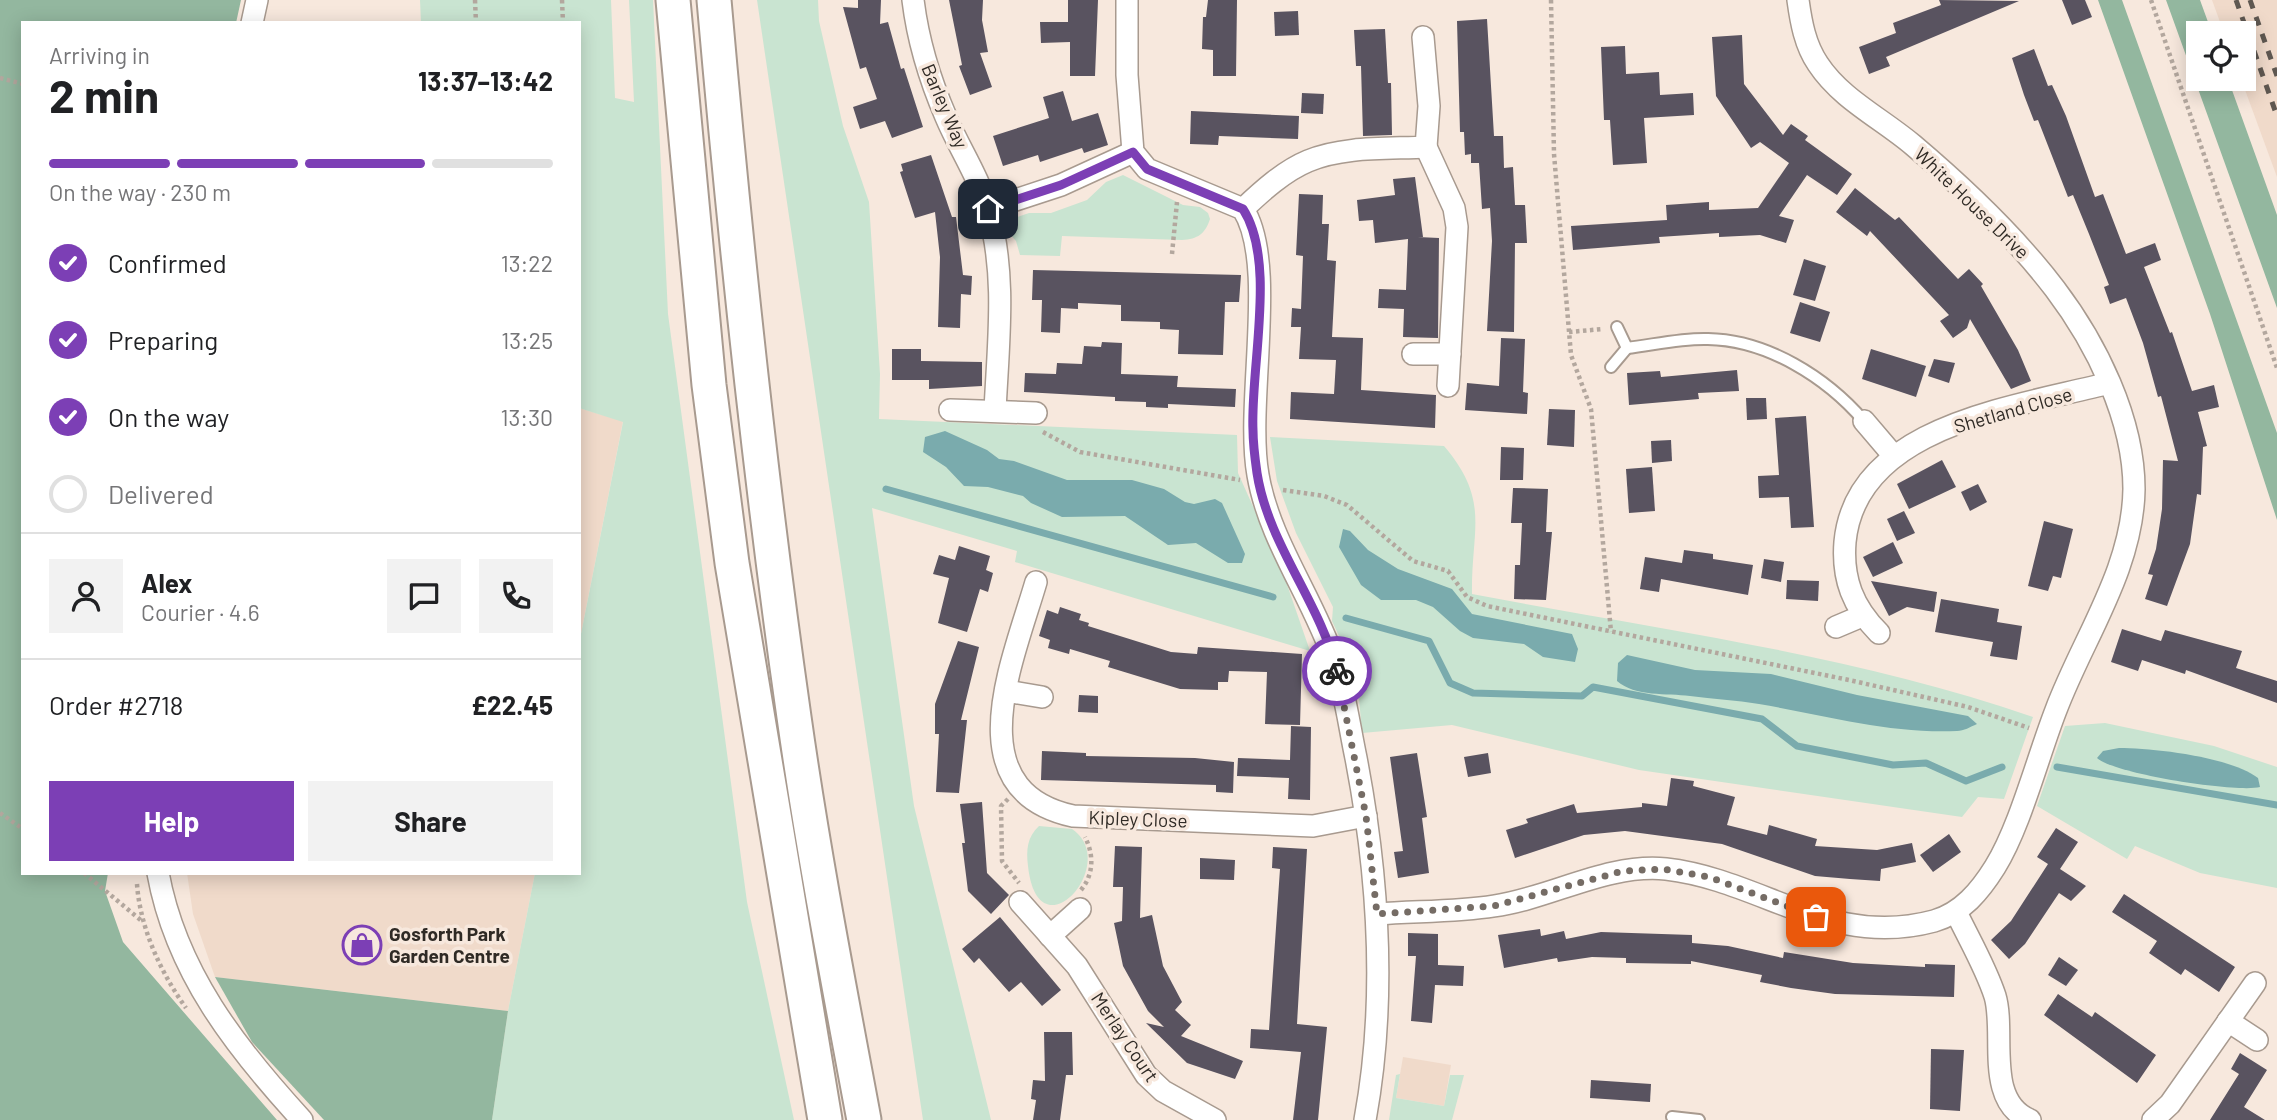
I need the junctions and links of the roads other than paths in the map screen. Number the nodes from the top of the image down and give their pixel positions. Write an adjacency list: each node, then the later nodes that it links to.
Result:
1 (257, 0): 7 (street)
2 (673, 0): 43 (main road)
3 (714, 0): 44 (main road)
4 (913, 0): 11 (street, Barley Way)
5 (1127, 0): 10 (street)
6 (1798, 0): 18 (street, White House Drive)
7 (252, 21)
8 (1423, 37): 9 (street)
9 (1426, 147): 12 (street); 16 (street)
10 (1133, 152): 11 (street); 12 (street)
11 (988, 209): 21 (street, Barley Way)
12 (1243, 209): 31 (street)
13 (1617, 327): 14 (lane)
14 (1627, 348): 17 (lane); 23 (lane)
15 (1413, 354): 16 (street)
16 (1450, 354): 19 (street)
17 (1612, 367)
18 (2109, 383): 24 (street, Shetland Close); 35 (street, White House Drive)
19 (1448, 386)
20 (950, 410): 21 (street)
21 (995, 411): 22 (street)
22 (1036, 413)
23 (1864, 421): 24 (street)
24 (1893, 455): 26 (street, Shetland Close)
25 (1036, 582): 29 (street, Kipley Close)
26 (1862, 616): 27 (street); 28 (street, Shetland Close)
27 (1836, 627)
28 (1879, 633)
29 (1006, 691): 30 (street); 31 (street, Kipley Close)
30 (1042, 697)
31 (1366, 816): 36 (street)
32 (159, 875): 42 (street)
33 (1021, 894): 37 (street, Merlay Court)
34 (1080, 901): 37 (street)
35 (1956, 912): 36 (street); 48 (street)
36 (1377, 914): 46 (street)
37 (1051, 936): 45 (street, Merlay Court)
38 (2255, 983): 39 (street)
39 (2228, 1021): 40 (street); 49 (street)
40 (2257, 1040)
41 (1672, 1116): 47 (lane)
42 (302, 1120)
43 (825, 1120)
44 (864, 1120)
45 (1215, 1120)
46 (1365, 1120)
47 (1699, 1120)
48 (2030, 1120)
49 (2153, 1120)

